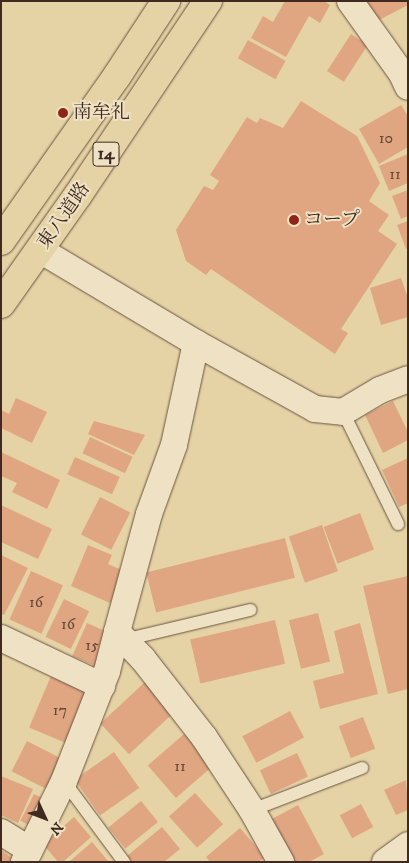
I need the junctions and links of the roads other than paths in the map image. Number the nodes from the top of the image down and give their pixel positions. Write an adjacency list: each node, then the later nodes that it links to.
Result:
1 (166, 1): 5 (main road, 東八道路 / 14)
2 (208, 1): 6 (main road, 東八道路 / 14)
3 (350, 1): 4 (street)
4 (408, 87)
5 (1, 241)
6 (40, 250): 7 (main road, 東八道路 / 14); 8 (street)
7 (1, 304)
8 (196, 343): 10 (street); 13 (street)
9 (408, 378): 10 (street)
10 (343, 412): 11 (lane)
11 (398, 524)
12 (250, 610): 13 (lane)
13 (120, 636): 15 (street); 18 (street)
14 (1, 638): 15 (street)
15 (102, 686): 17 (street)
16 (362, 768): 18 (lane)
17 (64, 781): 21 (street); 22 (lane)
18 (252, 810): 23 (street)
19 (1, 832): 21 (street)
20 (408, 845): 24 (street)
21 (27, 856)
22 (124, 862)
23 (281, 862)
24 (385, 862)

